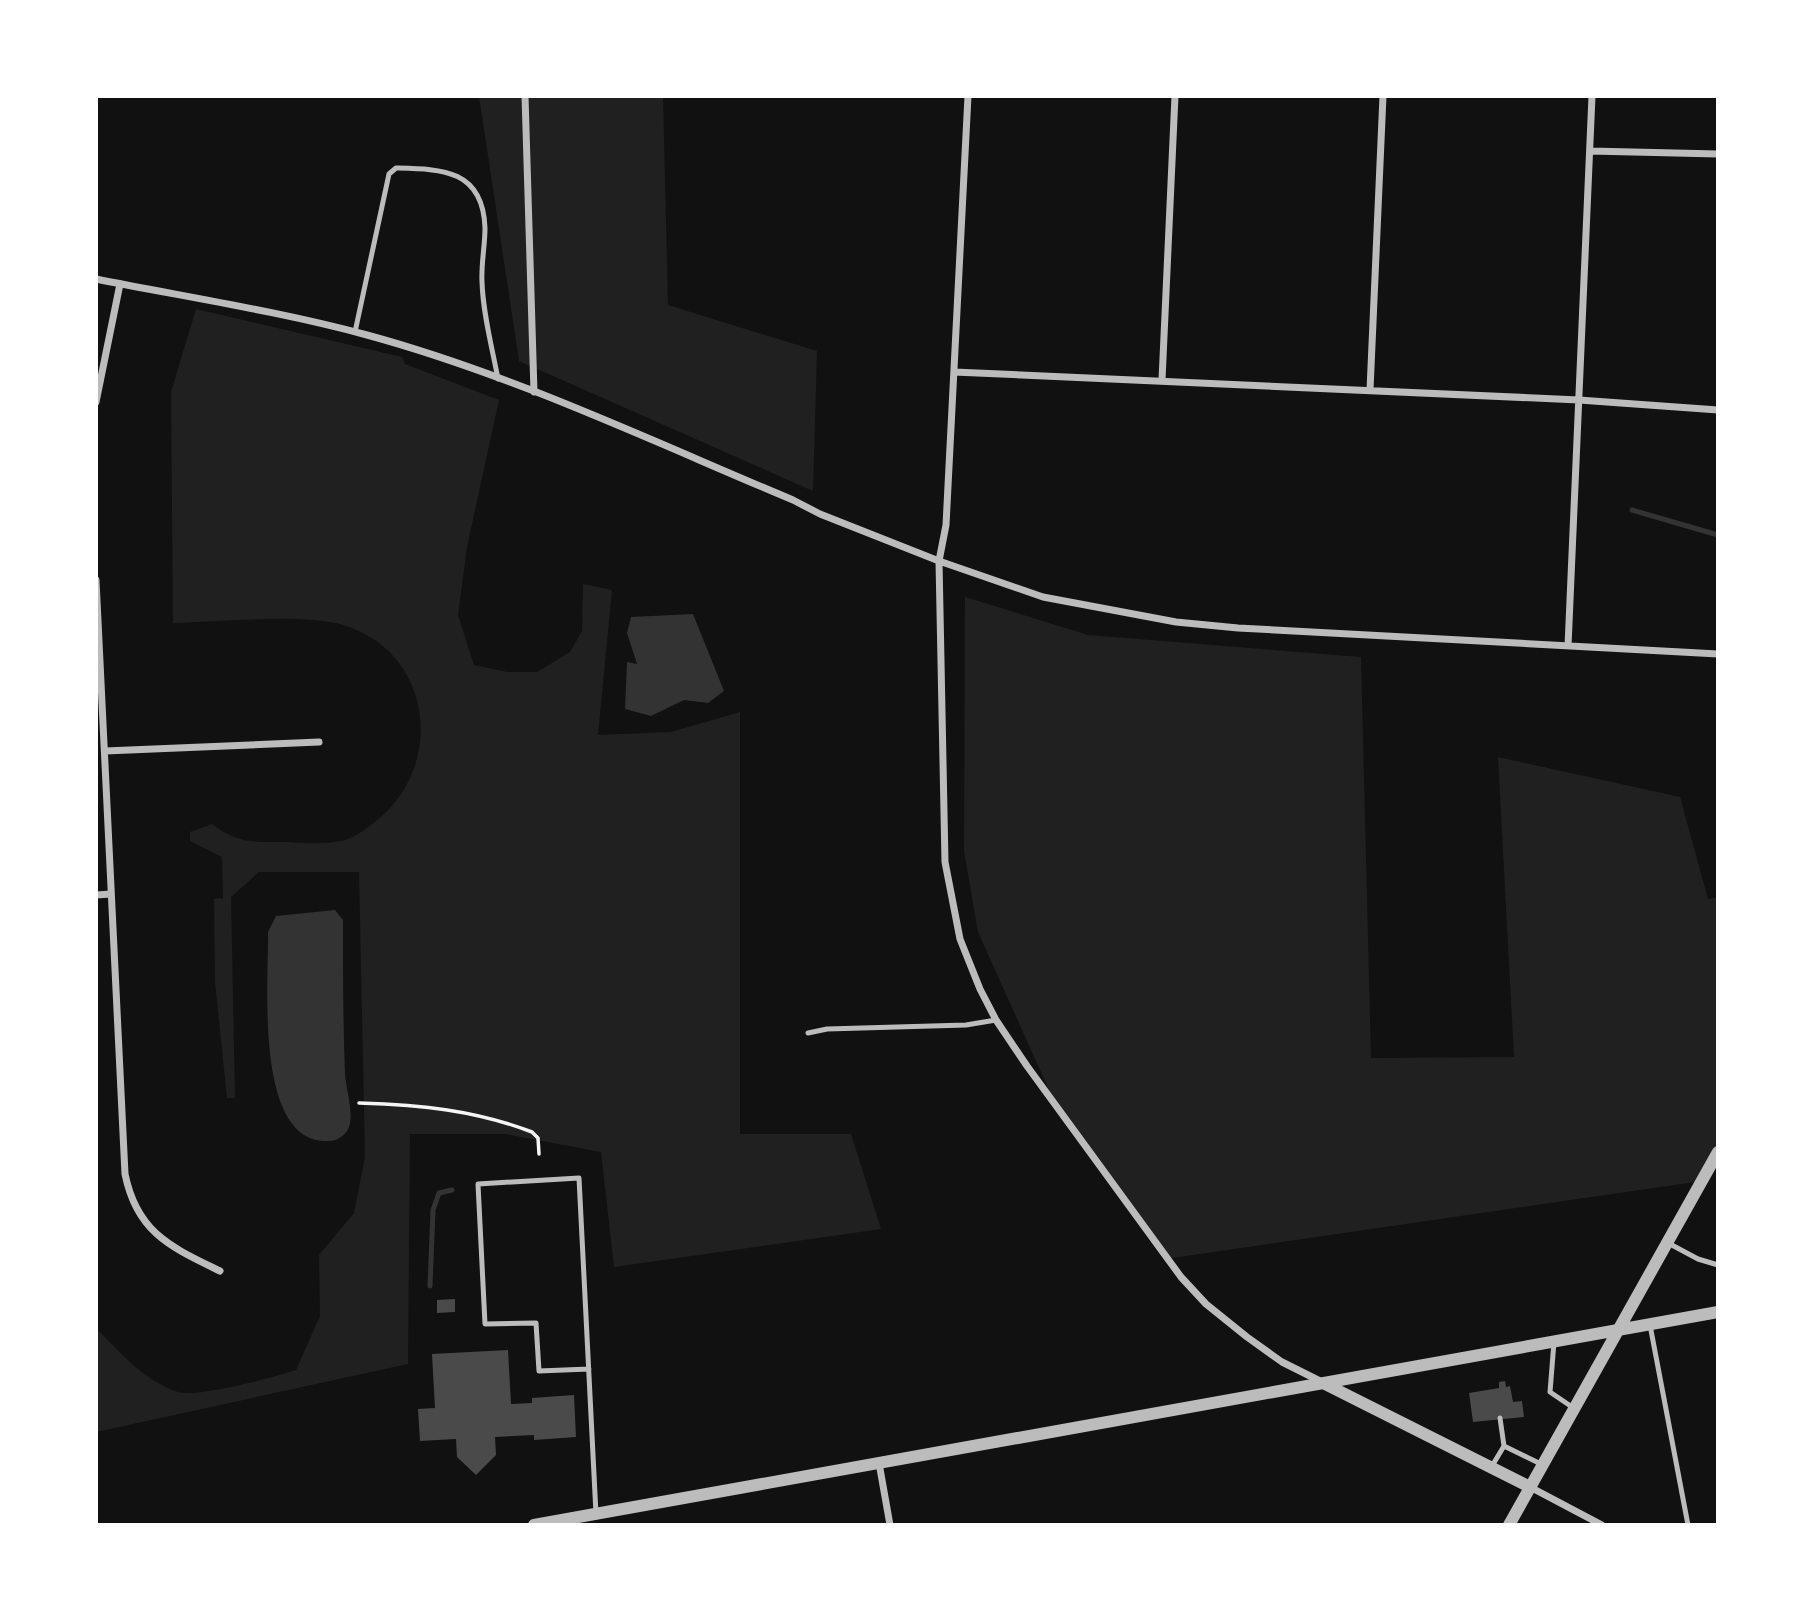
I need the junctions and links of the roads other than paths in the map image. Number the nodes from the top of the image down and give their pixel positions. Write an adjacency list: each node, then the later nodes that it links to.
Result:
1 (525, 96): 15 (street)
2 (968, 96): 11 (street)
3 (1175, 96): 13 (street)
4 (1383, 96): 14 (street)
5 (1592, 96): 6 (street)
6 (1590, 151): 7 (street); 16 (street)
7 (1718, 154)
8 (96, 279): 9 (street)
9 (120, 284): 10 (street); 17 (street)
10 (355, 332): 12 (street); 12 (lane)
11 (954, 372): 13 (street); 19 (street)
12 (498, 379): 15 (street)
13 (1162, 380): 14 (street)
14 (1370, 390): 16 (street)
15 (534, 391): 19 (street)
16 (1579, 400): 18 (street); 21 (street)
17 (96, 402)
18 (1718, 410)
19 (939, 561): 21 (street); 27 (street)
20 (96, 580): 24 (street)
21 (1568, 646): 22 (street)
22 (1718, 654)
23 (319, 742): 24 (street)
24 (105, 751): 25 (street)
25 (111, 894): 26 (street); 32 (street)
26 (96, 895)
27 (996, 1020): 28 (lane); 38 (street)
28 (808, 1033)
29 (1718, 1152): 30 (street)
30 (1668, 1243): 31 (lane); 35 (street)
31 (1718, 1265)
32 (220, 1272)
33 (1718, 1312): 34 (street)
34 (1650, 1325): 35 (street); 51 (lane)
35 (1619, 1331): 36 (street); 39 (street)
36 (1554, 1342): 38 (street); 39 (lane)
37 (589, 1369): 37 (lane); 46 (lane)
38 (1323, 1383): 42 (street); 44 (street)
39 (1575, 1409): 43 (street)
40 (1500, 1418): 41 (lane)
41 (1504, 1446): 43 (lane); 44 (lane)
42 (879, 1463): 46 (street); 48 (street)
43 (1543, 1465): 45 (street)
44 (1492, 1467): 45 (street)
45 (1530, 1487): 49 (street); 50 (street)
46 (596, 1514): 47 (street)
47 (534, 1525)
48 (890, 1525)
49 (1509, 1525)
50 (1602, 1525)
51 (1688, 1525)

